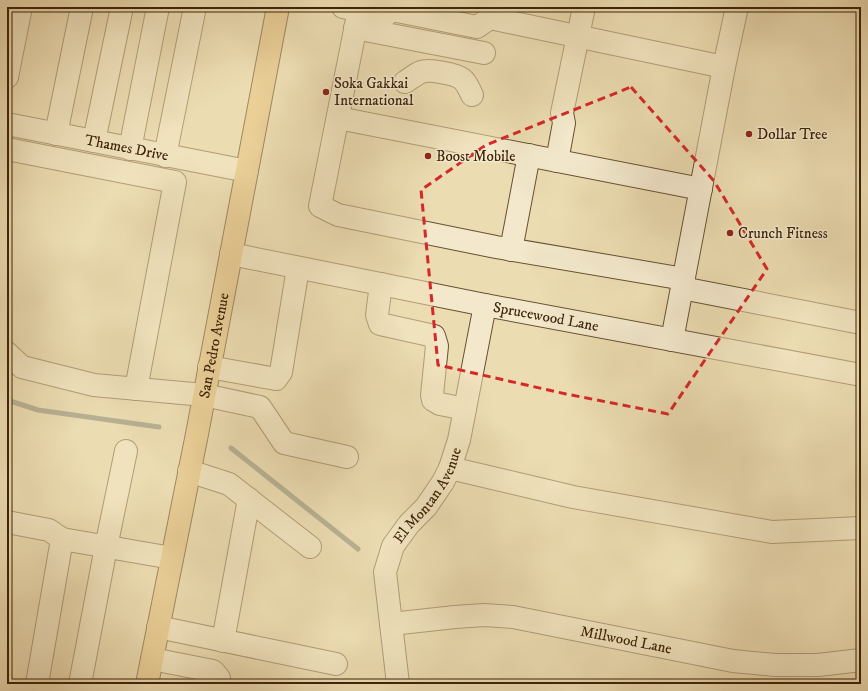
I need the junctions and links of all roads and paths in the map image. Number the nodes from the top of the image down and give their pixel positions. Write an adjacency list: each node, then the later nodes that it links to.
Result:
1 (21, 7): 14 (street)
2 (82, 7): 19 (street)
3 (122, 7): 20 (street)
4 (158, 7): 21 (street)
5 (195, 7): 23 (street)
6 (278, 7): 26 (main road, San Pedro Avenue)
7 (584, 7): 11 (street)
8 (737, 7): 13 (street)
9 (401, 9): 10 (street); 11 (street)
10 (352, 15): 12 (street); 17 (street)
11 (578, 36): 13 (street); 25 (street)
12 (479, 52)
13 (724, 67): 27 (street)
14 (7, 77)
15 (405, 82): 16 (street)
16 (472, 95)
17 (338, 118): 24 (street); 28 (street)
18 (7, 124): 19 (street, Thames Drive)
19 (56, 134): 20 (street, Thames Drive)
20 (94, 141): 21 (street, Thames Drive)
21 (130, 148): 23 (street, Thames Drive)
22 (7, 149): 39 (street)
23 (165, 156): 26 (street, Thames Drive)
24 (529, 156): 25 (street); 28 (street)
25 (557, 161): 27 (street)
26 (247, 171): 29 (main road, San Pedro Avenue)
27 (701, 189): 31 (street)
28 (511, 250): 31 (street)
29 (230, 254): 30 (street, Sprucewood Lane); 37 (main road, San Pedro Avenue)
30 (298, 268): 32 (street, Sprucewood Lane); 37 (street)
31 (683, 283): 34 (street); 35 (street)
32 (381, 284): 33 (street, Sprucewood Lane); 41 (street)
33 (485, 305): 35 (street, Sprucewood Lane); 41 (street, El Montan Avenue)
34 (861, 323)
35 (672, 340): 38 (street, Sprucewood Lane)
36 (7, 353): 39 (street)
37 (209, 367): 40 (main road, San Pedro Avenue)
38 (861, 376)
39 (136, 389): 40 (street)
40 (204, 395): 43 (street); 45 (main road, San Pedro Avenue)
41 (465, 409): 44 (street, El Montan Avenue)
42 (126, 451): 50 (street)
43 (347, 457)
44 (450, 468): 48 (street); 53 (street, El Montan Avenue)
45 (189, 471): 46 (street); 52 (main road, San Pedro Avenue)
46 (249, 499): 51 (street); 55 (street)
47 (7, 522): 49 (street)
48 (861, 528)
49 (62, 540): 50 (street); 59 (street)
50 (106, 547): 52 (street); 60 (street)
51 (310, 547)
52 (172, 558): 54 (main road, San Pedro Avenue)
53 (391, 624): 57 (street, Millwood Lane); 63 (street, El Montan Avenue)
54 (158, 627): 55 (street); 56 (main road, San Pedro Avenue)
55 (223, 641): 58 (street)
56 (152, 658): 61 (main road, San Pedro Avenue); 62 (street)
57 (861, 660)
58 (336, 664)
59 (36, 684)
60 (80, 684)
61 (146, 684)
62 (218, 684)
63 (398, 684)

